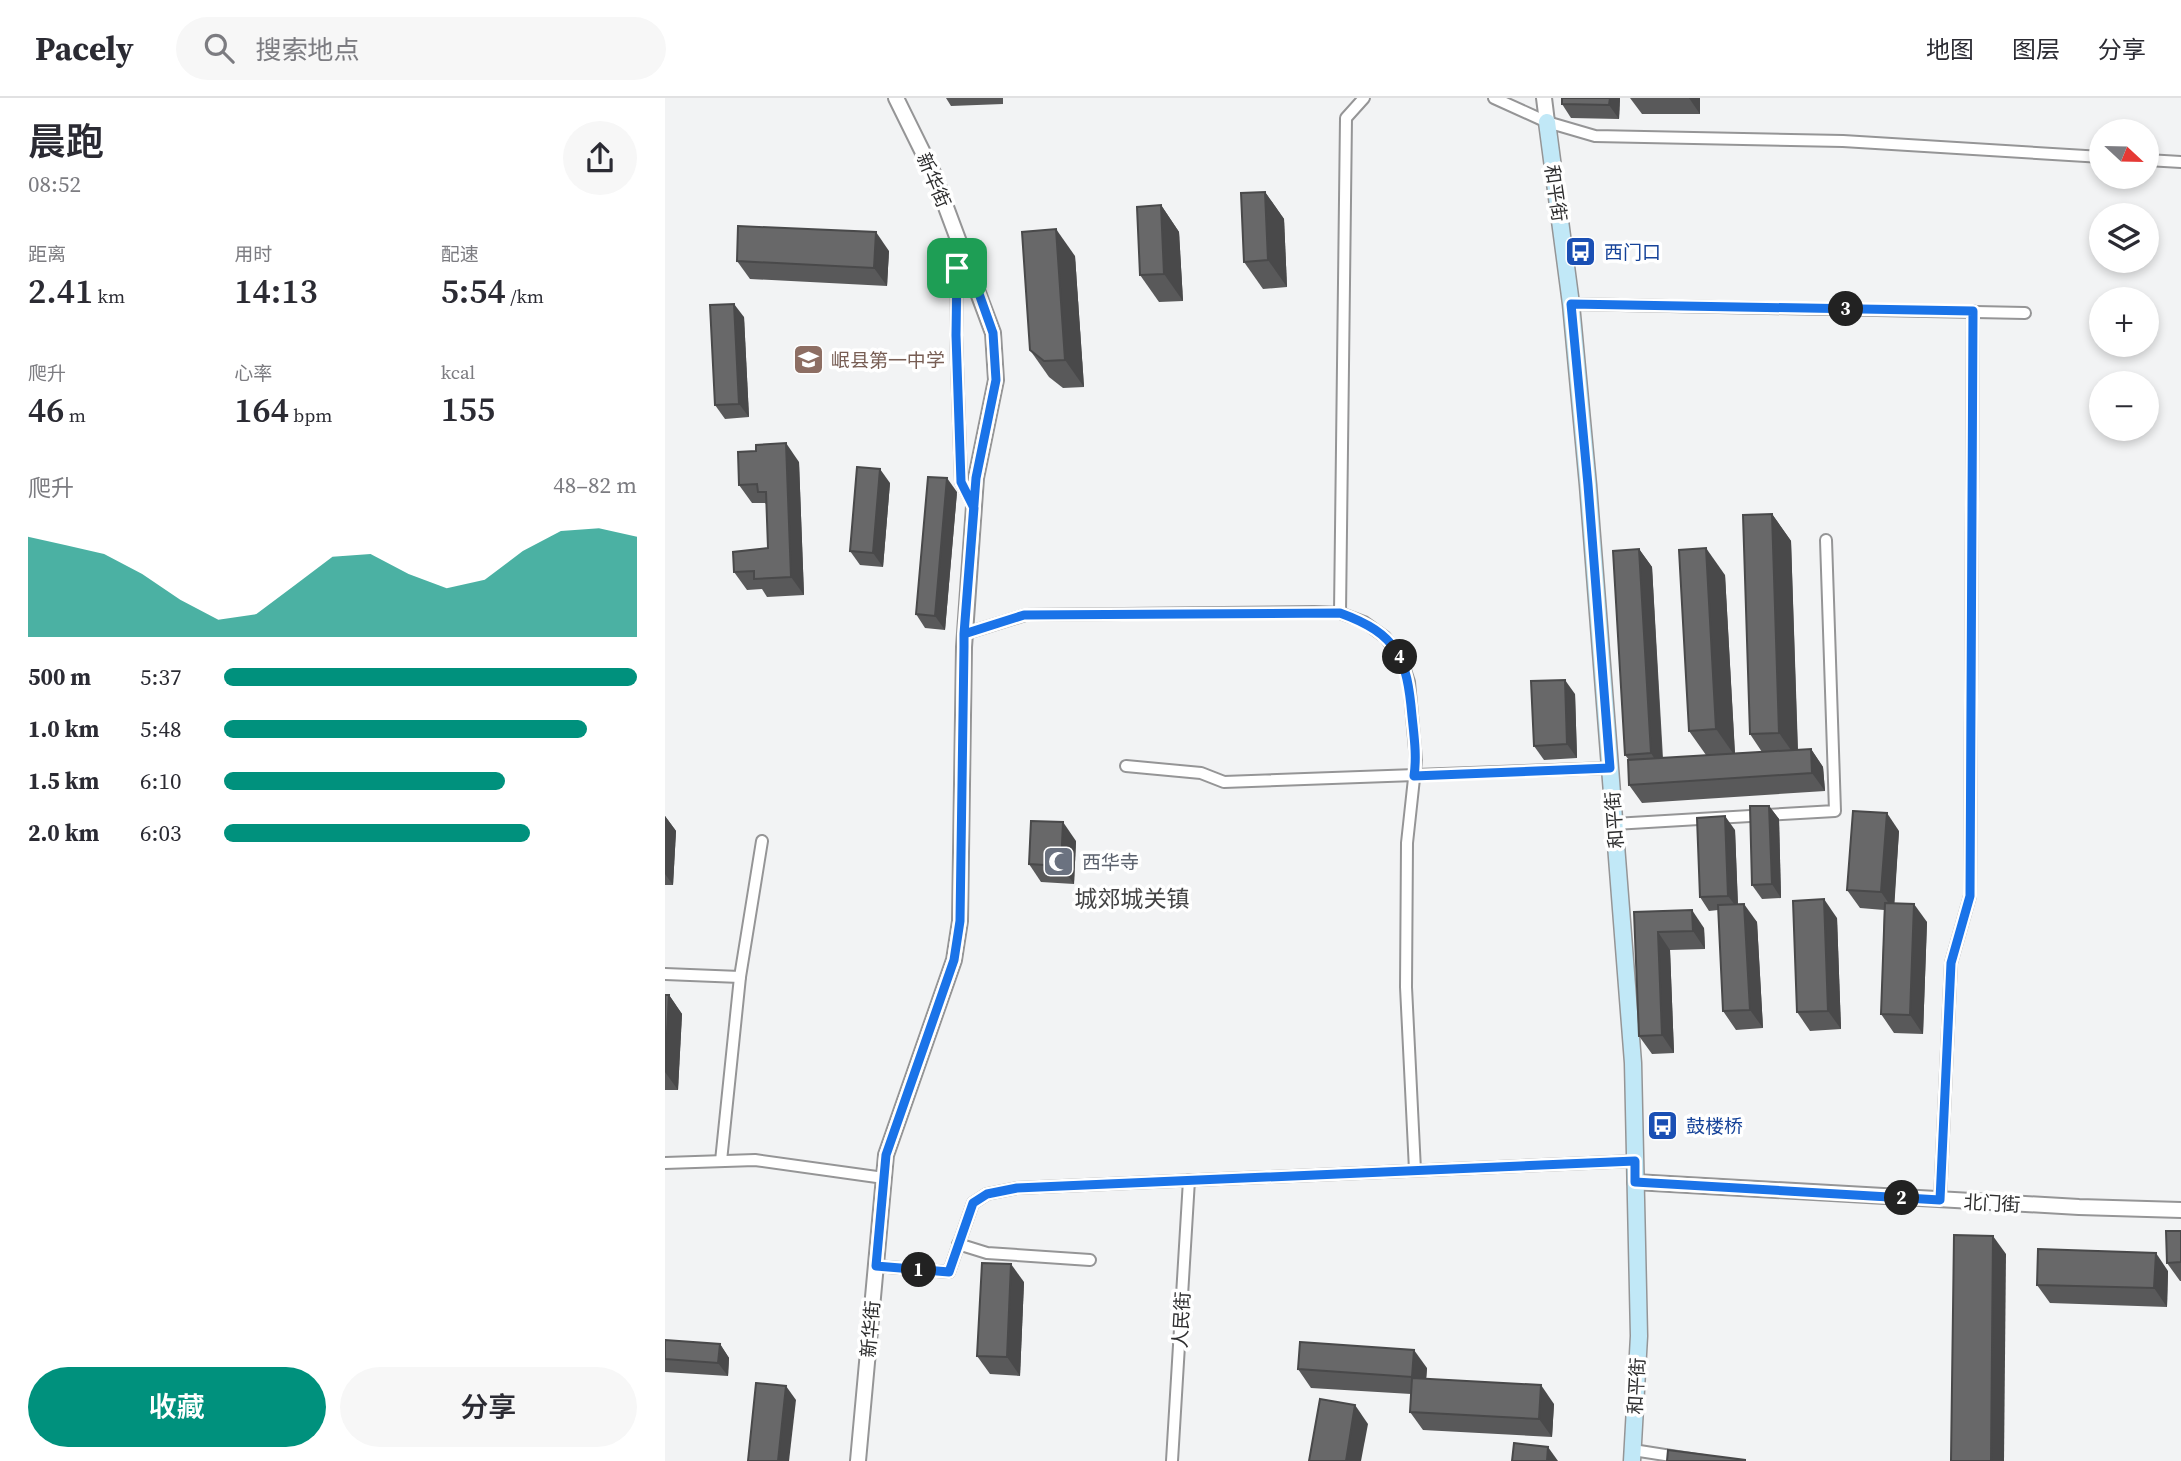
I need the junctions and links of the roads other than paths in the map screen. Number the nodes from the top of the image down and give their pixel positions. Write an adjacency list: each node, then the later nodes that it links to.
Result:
1 (896, 98): 9 (street, 新华街)
2 (1364, 98): 15 (street)
3 (1494, 98): 5 (street)
4 (1544, 98): 5 (street, 和平街)
5 (1547, 122): 6 (street); 10 (main road, 和平街)
6 (2089, 156)
7 (2159, 161): 8 (street)
8 (2181, 162)
9 (962, 246): 13 (street); 13 (street, 新华街)
10 (1571, 304): 11 (street); 18 (main road, 和平街)
11 (1973, 311): 12 (street); 31 (street)
12 (2025, 313)
13 (974, 508): 16 (street, 新华街)
14 (1826, 540): 20 (street)
15 (1340, 613): 16 (street); 19 (street)
16 (964, 634): 28 (street, 新华街)
17 (1126, 766): 19 (street)
18 (1610, 768): 19 (street); 20 (main road, 和平街)
19 (1414, 776): 27 (street)
20 (1614, 824): 25 (main road, 和平街)
21 (762, 841): 23 (street)
22 (665, 974): 23 (street)
23 (740, 977): 24 (street)
24 (721, 1161): 26 (street); 28 (street)
25 (1635, 1161): 27 (street); 30 (main road, 和平街)
26 (665, 1163)
27 (1415, 1170): 29 (street)
28 (884, 1178): 35 (street, 新华街)
29 (1189, 1180): 33 (street); 38 (street, 人民街)
30 (1635, 1182): 31 (street, 北门街); 36 (main road, 和平街)
31 (1940, 1200): 32 (street, 北门街)
32 (2181, 1210)
33 (958, 1244): 34 (street); 35 (street)
34 (1090, 1260)
35 (876, 1266): 37 (street, 新华街)
36 (1633, 1456): 39 (street)
37 (858, 1461)
38 (1172, 1461)
39 (1703, 1461)

